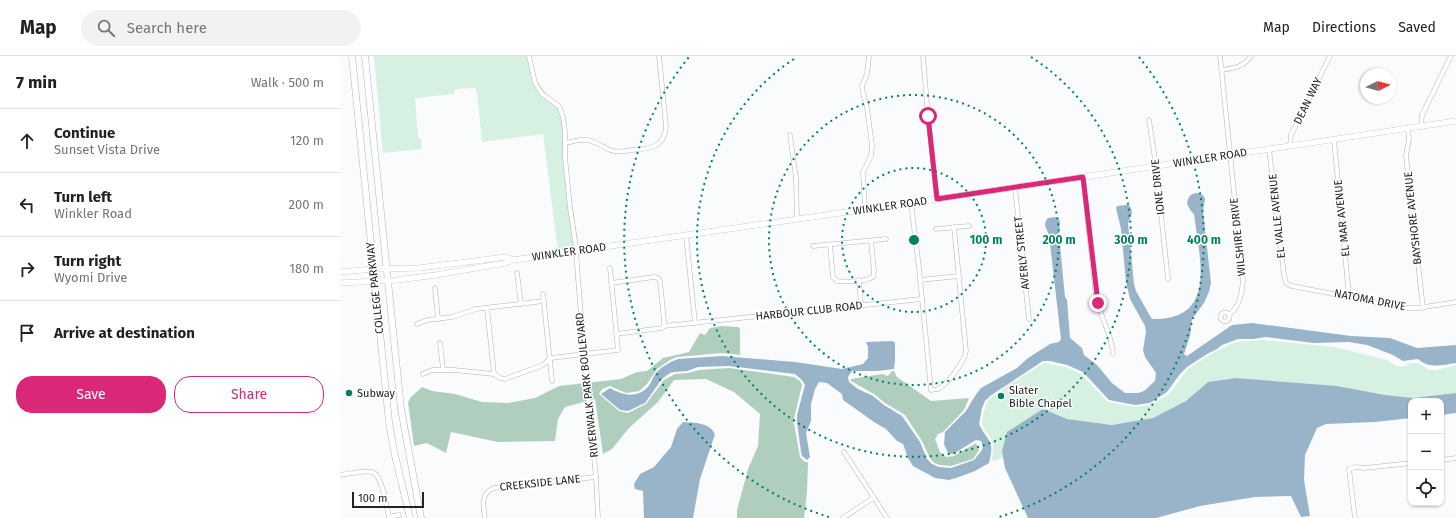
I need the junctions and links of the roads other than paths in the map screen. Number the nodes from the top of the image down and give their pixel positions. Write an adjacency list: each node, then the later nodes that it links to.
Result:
1 (352, 56): 24 (main road, COLLEGE PARKWAY)
2 (365, 56): 23 (main road, COLLEGE PARKWAY)
3 (529, 56): 18 (street, RIVERWALK PARK BOULEVARD)
4 (659, 56): 18 (street)
5 (869, 56): 29 (street)
6 (923, 56): 27 (street)
7 (1220, 56): 11 (street, WILSHIRE DRIVE)
8 (1251, 56): 11 (street)
9 (1330, 56): 19 (street, DEAN WAY)
10 (1451, 56): 14 (street)
11 (1222, 70): 21 (street, WILSHIRE DRIVE)
12 (1149, 120): 22 (street, IONE DRIVE)
13 (1456, 122): 14 (street, WINKLER ROAD)
14 (1421, 127): 15 (street, WINKLER ROAD)
15 (1408, 129): 17 (street, WINKLER ROAD); 64 (street, BAYSHORE AVENUE)
16 (790, 135): 30 (street)
17 (1334, 140): 19 (street, WINKLER ROAD); 57 (street, EL MAR AVENUE)
18 (565, 142): 39 (street, RIVERWALK PARK BOULEVARD)
19 (1290, 146): 20 (street, WINKLER ROAD)
20 (1269, 149): 21 (street, WINKLER ROAD); 54 (street, EL VALLE AVENUE)
21 (1230, 155): 22 (street, WINKLER ROAD); 65 (street, WILSHIRE DRIVE)
22 (1156, 166): 25 (street, WINKLER ROAD); 47 (street, IONE DRIVE)
23 (376, 168): 24 (main road); 43 (main road, COLLEGE PARKWAY)
24 (363, 170): 42 (main road, COLLEGE PARKWAY)
25 (1083, 177): 26 (street, WINKLER ROAD); 74 (street)
26 (1015, 188): 27 (street, WINKLER ROAD); 67 (street, AVERLY STREET)
27 (937, 199): 28 (street, WINKLER ROAD)
28 (911, 203): 29 (street, WINKLER ROAD); 50 (street)
29 (865, 210): 30 (street, WINKLER ROAD)
30 (797, 219): 34 (street, WINKLER ROAD)
31 (969, 226): 32 (street)
32 (954, 227): 33 (street); 46 (street)
33 (936, 229)
34 (686, 235): 39 (street, WINKLER ROAD); 68 (street)
35 (886, 239): 36 (street)
36 (871, 241): 37 (street); 49 (street)
37 (830, 245): 38 (street); 49 (street)
38 (813, 246)
39 (576, 252): 40 (street, WINKLER ROAD); 73 (street, RIVERWALK PARK BOULEVARD)
40 (513, 260): 43 (street, WINKLER ROAD); 51 (street, WINKLER ROAD)
41 (610, 268): 52 (street)
42 (373, 269): 43 (street, WINKLER ROAD); 44 (street, WINKLER ROAD); 48 (main road, COLLEGE PARKWAY)
43 (386, 270): 51 (main road, COLLEGE PARKWAY)
44 (340, 272)
45 (517, 273): 61 (street)
46 (959, 276): 50 (street); 58 (street)
47 (1168, 279)
48 (374, 280): 51 (street, WINKLER ROAD); 53 (street, WINKLER ROAD); 89 (main road, COLLEGE PARKWAY)
49 (859, 280): 62 (street)
50 (920, 280): 58 (street)
51 (388, 281): 90 (main road, COLLEGE PARKWAY)
52 (612, 282): 70 (street); 71 (street)
53 (340, 283)
54 (1286, 283): 57 (street, NATOMA DRIVE)
55 (435, 288): 66 (street)
56 (544, 294): 59 (street)
57 (1349, 296): 64 (street, NATOMA DRIVE)
58 (922, 300): 62 (street, HARBOUR CLUB ROAD)
59 (544, 301): 61 (street); 75 (street)
60 (1456, 302): 64 (street, NATOMA DRIVE)
61 (521, 304): 63 (street)
62 (861, 306): 68 (street, HARBOUR CLUB ROAD)
63 (487, 308): 66 (street); 78 (street)
64 (1423, 308)
65 (1229, 315)
66 (438, 319): 69 (street)
67 (1029, 319)
68 (695, 323): 70 (street, HARBOUR CLUB ROAD)
69 (417, 324)
70 (664, 326): 71 (street, HARBOUR CLUB ROAD)
71 (616, 334): 73 (street)
72 (440, 343): 76 (street)
73 (584, 354): 75 (street); 85 (street, RIVERWALK PARK BOULEVARD)
74 (1112, 354)
75 (550, 358): 78 (street); 79 (street)
76 (443, 370): 77 (street); 78 (street)
77 (423, 374)
78 (494, 374)
79 (552, 381)
80 (844, 452): 86 (street)
81 (1456, 458): 82 (street)
82 (1444, 460)
83 (1408, 463): 95 (street)
84 (340, 474): 88 (street)
85 (596, 477): 91 (street, CREEKSIDE LANE); 92 (street, RIVERWALK PARK BOULEVARD)
86 (873, 498): 93 (street); 94 (street)
87 (399, 515): 88 (street)
88 (389, 518)
89 (410, 518)
90 (421, 518)
91 (485, 518)
92 (598, 518)
93 (843, 518)
94 (887, 518)
95 (1355, 518)

